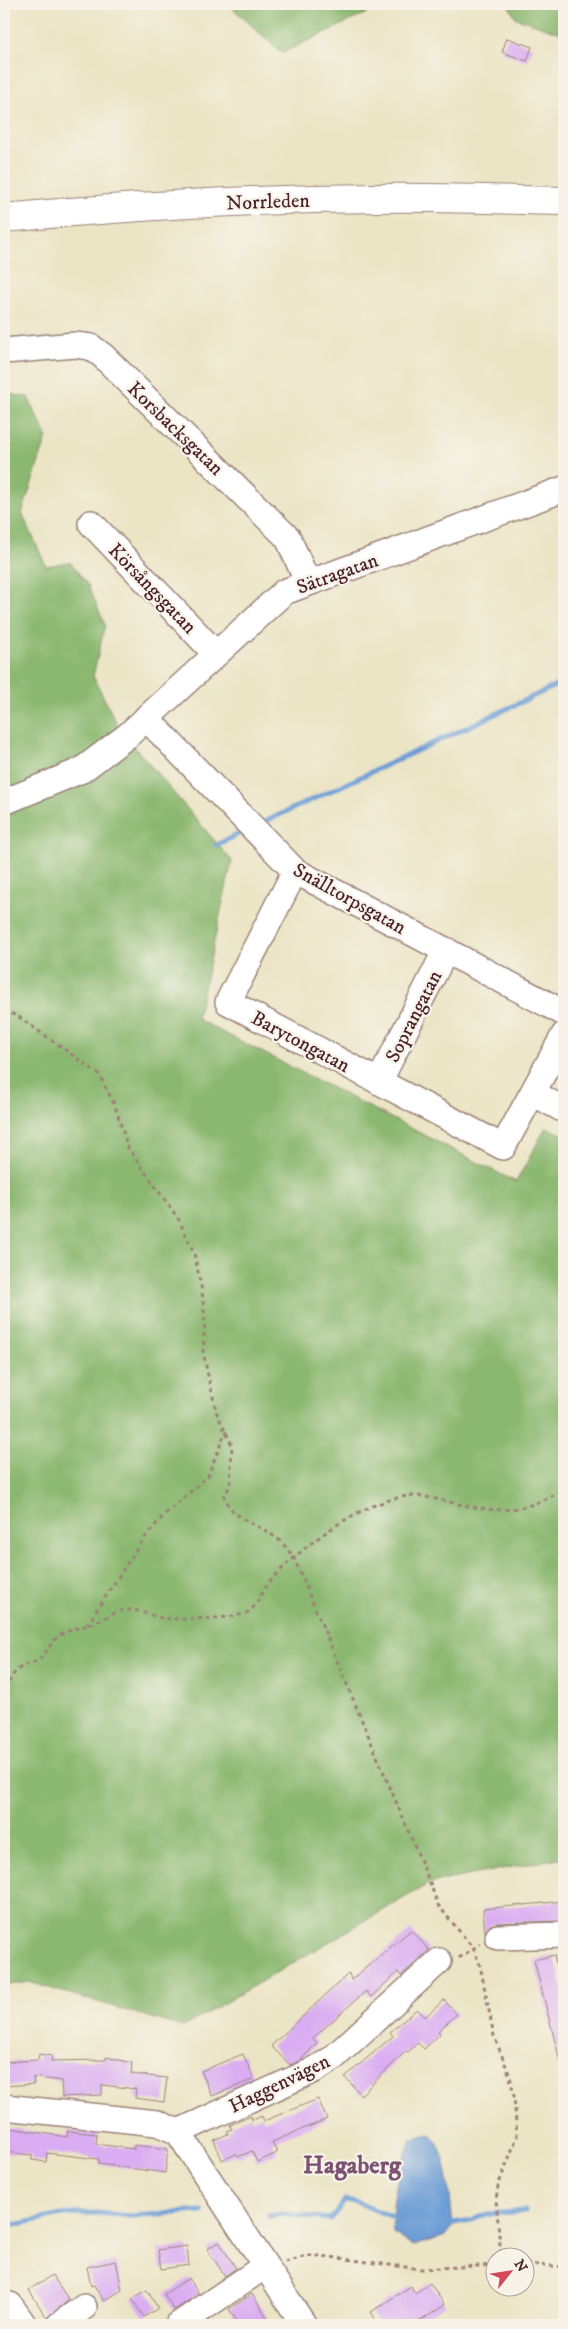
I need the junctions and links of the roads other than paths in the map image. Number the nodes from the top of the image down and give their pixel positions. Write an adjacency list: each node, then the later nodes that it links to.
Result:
1 (564, 192): 2 (main road, Norrleden)
2 (534, 200): 3 (main road, Norrleden); 4 (main road, Norrleden)
3 (564, 201)
4 (4, 218)
5 (4, 351): 8 (street, Korsbacksgatan)
6 (564, 489): 8 (street, Sätragatan)
7 (91, 523): 9 (street, Körsångsgatan)
8 (308, 583): 9 (street, Sätragatan)
9 (216, 654): 10 (street, Sätragatan)
10 (146, 718): 11 (street, Sätragatan); 12 (street, Snälltorpsgatan)
11 (4, 802)
12 (295, 872): 13 (street, Snälltorpsgatan); 16 (street, Barytongatan)
13 (446, 950): 14 (street, Snälltorpsgatan); 16 (street, Soprangatan)
14 (564, 1012)
15 (564, 1035): 17 (street)
16 (379, 1082): 17 (street, Barytongatan)
17 (533, 1094): 18 (street)
18 (564, 1110)
19 (564, 1935): 20 (street)
20 (498, 1937)
21 (438, 1962): 23 (street, Haggenvägen)
22 (4, 2107): 23 (street)
23 (178, 2132): 24 (street)
24 (265, 2266): 26 (street); 29 (street)
25 (84, 2307): 27 (street)
26 (206, 2318): 28 (street)
27 (59, 2325)
28 (178, 2325)
29 (304, 2325)

